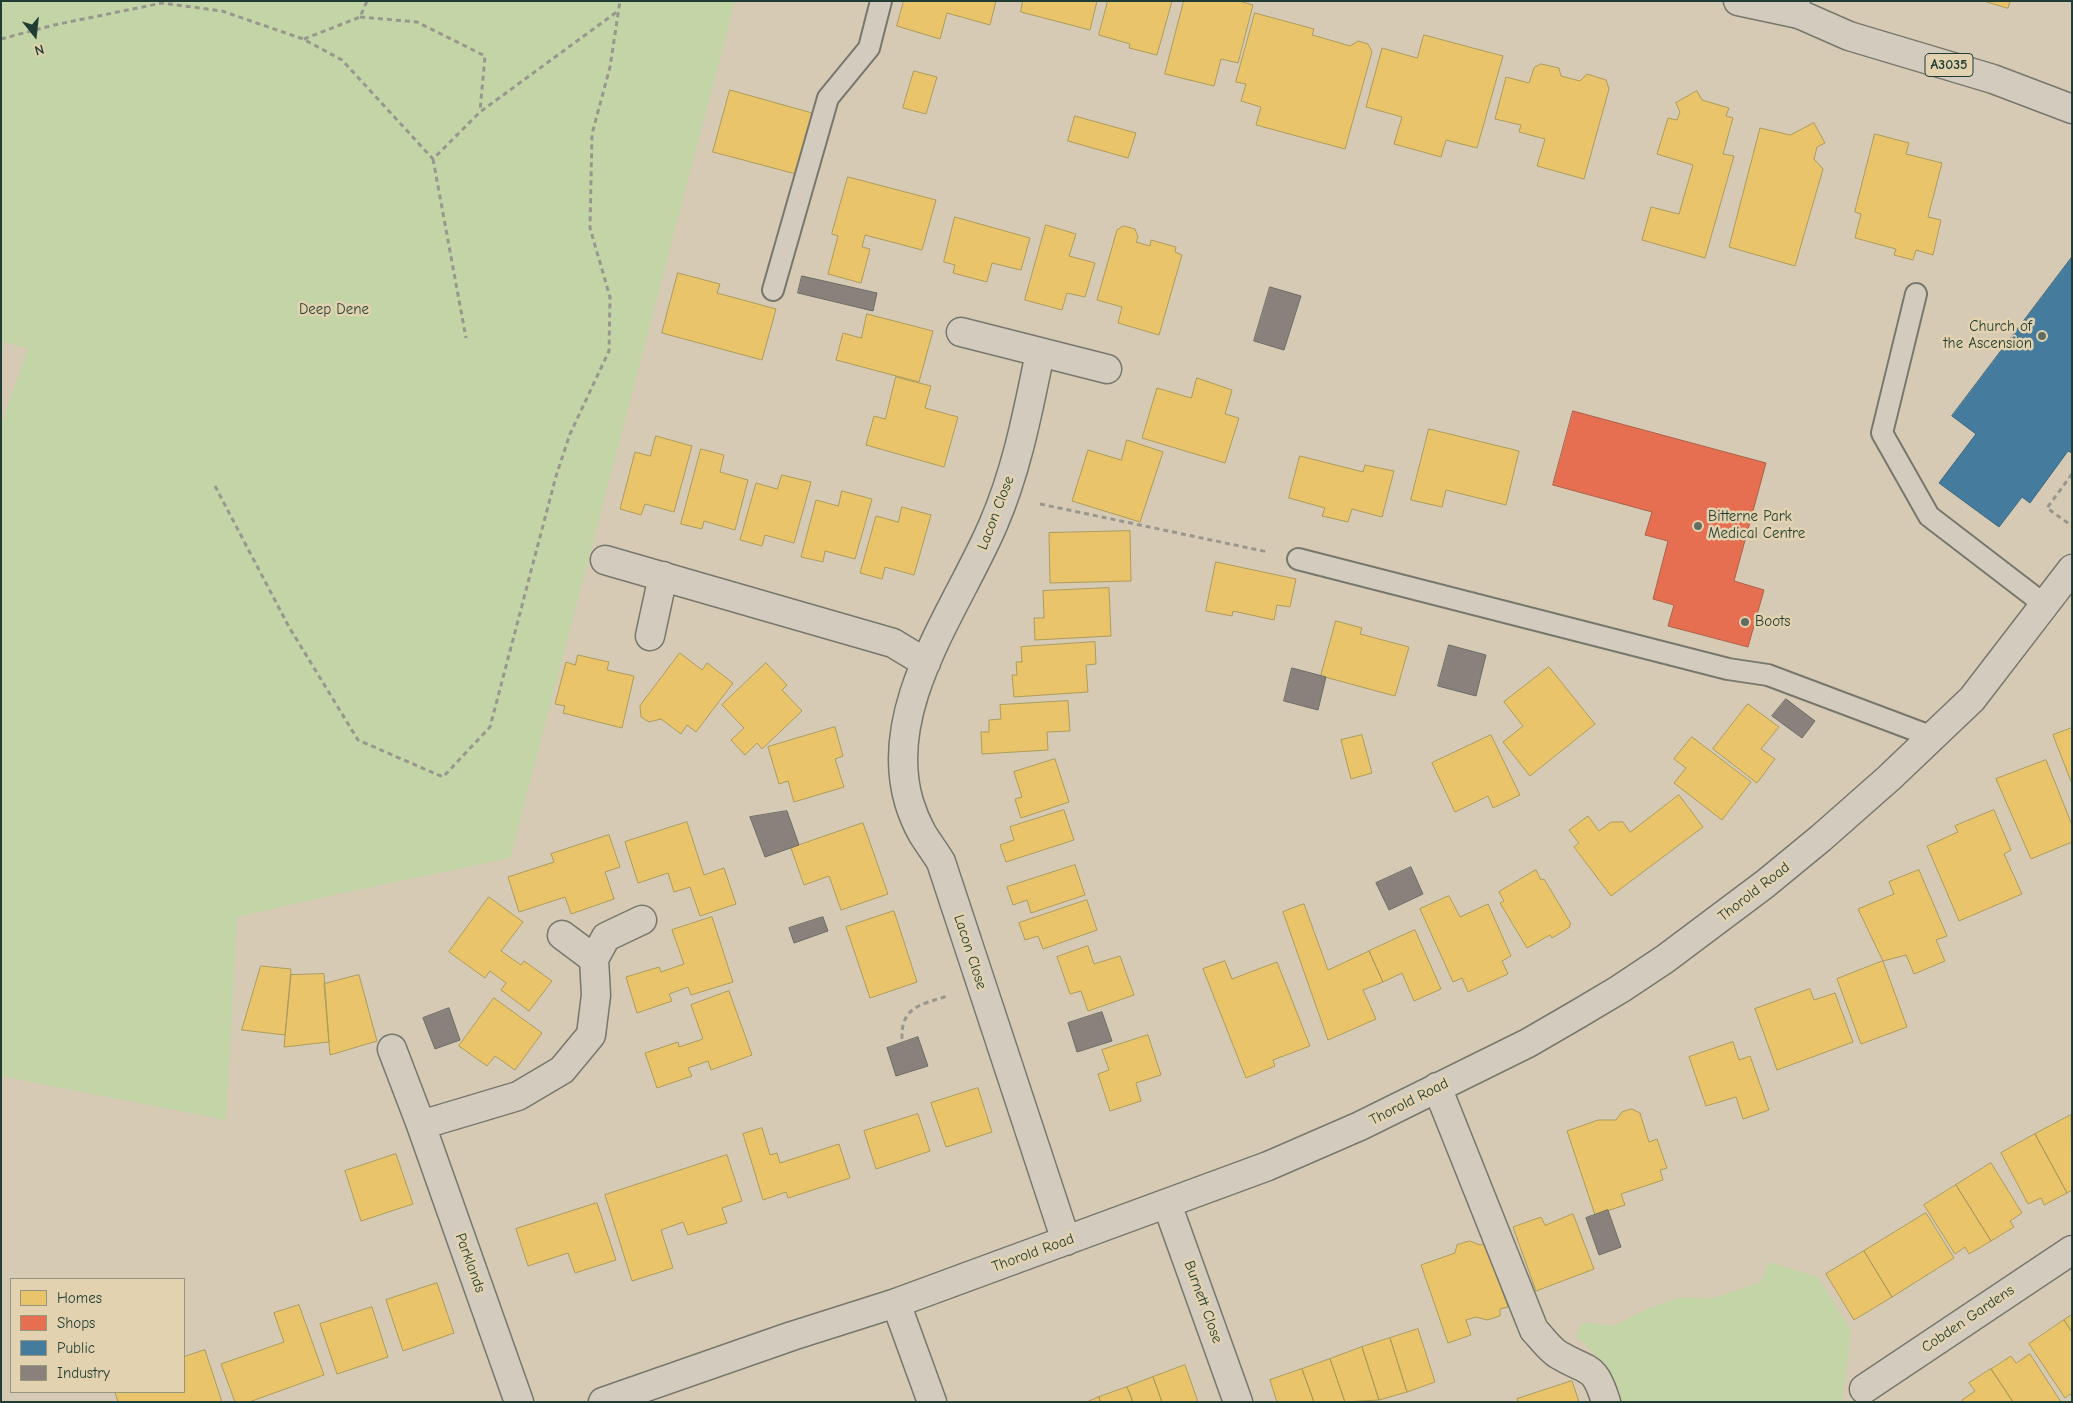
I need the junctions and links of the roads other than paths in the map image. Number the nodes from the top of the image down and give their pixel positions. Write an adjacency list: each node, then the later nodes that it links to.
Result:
1 (881, 1): 5 (lane)
2 (1738, 1): 3 (street)
3 (1796, 7): 4 (street, A3035)
4 (2072, 109)
5 (774, 290)
6 (1916, 294): 14 (lane)
7 (961, 332): 8 (street)
8 (1040, 353): 9 (street); 16 (street, Lacon Close)
9 (1107, 369)
10 (1298, 559): 17 (lane)
11 (605, 560): 13 (street)
12 (2072, 569): 14 (street, Thorold Road)
13 (664, 576): 15 (street); 16 (street)
14 (2045, 605): 17 (street, Thorold Road)
15 (650, 636)
16 (926, 663): 25 (street, Lacon Close)
17 (1933, 737): 22 (street, Thorold Road)
18 (642, 920): 20 (street)
19 (562, 935): 20 (street)
20 (594, 960): 23 (street)
21 (392, 1049): 23 (street, Parklands)
22 (1437, 1087): 24 (street, Thorold Road); 34 (street)
23 (421, 1125): 30 (street, Parklands)
24 (1167, 1204): 25 (street, Thorold Road); 33 (street, Burnett Close)
25 (1066, 1241): 27 (street, Thorold Road)
26 (2072, 1250): 28 (street, Cobden Gardens)
27 (896, 1303): 29 (street, Thorold Road); 32 (street)
28 (1864, 1389)
29 (665, 1392): 31 (street, Thorold Road)
30 (520, 1402)
31 (603, 1402)
32 (932, 1402)
33 (1238, 1402)
34 (1606, 1402)

